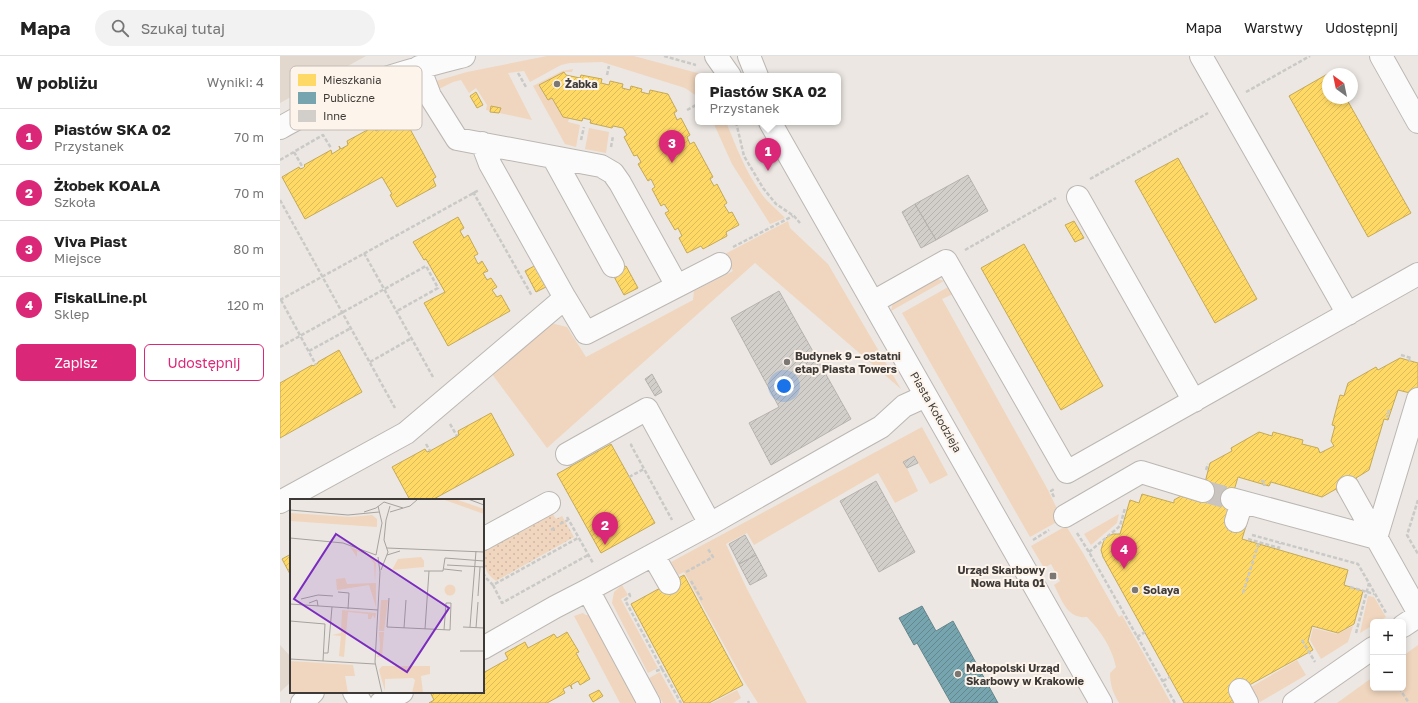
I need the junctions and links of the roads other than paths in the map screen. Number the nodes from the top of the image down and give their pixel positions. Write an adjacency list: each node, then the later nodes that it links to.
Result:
1 (464, 56): 6 (street)
2 (749, 56): 8 (street)
3 (1201, 56): 23 (street)
4 (1381, 56): 10 (street)
5 (708, 61): 7 (street)
6 (422, 66)
7 (726, 73)
8 (756, 73)
9 (422, 75): 14 (street)
10 (1418, 122)
11 (290, 123): 13 (street)
12 (772, 125): 22 (street, Piasta Kołodzieja)
13 (280, 128)
14 (482, 143): 15 (street); 21 (street)
15 (553, 157): 18 (street); 20 (street)
16 (1078, 197): 25 (street)
17 (725, 256): 20 (street)
18 (613, 266)
19 (1418, 274): 23 (street)
20 (677, 286): 21 (street)
21 (565, 298): 30 (street)
22 (873, 302): 24 (street, Piasta Kołodzieja); 25 (street)
23 (1348, 314): 25 (street)
24 (926, 396): 34 (street); 52 (street, Piasta Kołodzieja)
25 (1194, 401)
26 (1417, 404): 35 (street)
27 (567, 454): 34 (street)
28 (1348, 487): 35 (street)
29 (1203, 491): 32 (street)
30 (280, 502)
31 (549, 503): 36 (street)
32 (1065, 516)
33 (1239, 516): 35 (street)
34 (708, 534): 37 (street)
35 (1376, 538): 40 (street)
36 (484, 539)
37 (653, 555): 38 (street); 39 (street)
38 (669, 583)
39 (588, 590): 43 (street); 51 (street)
40 (1418, 612)
41 (1418, 616): 42 (street)
42 (1406, 619)
43 (485, 642)
44 (1370, 650): 53 (street)
45 (312, 693): 48 (street)
46 (355, 693): 49 (street)
47 (400, 693): 50 (street)
48 (302, 703)
49 (361, 703)
50 (381, 703)
51 (649, 703)
52 (1101, 703)
53 (1294, 703)

